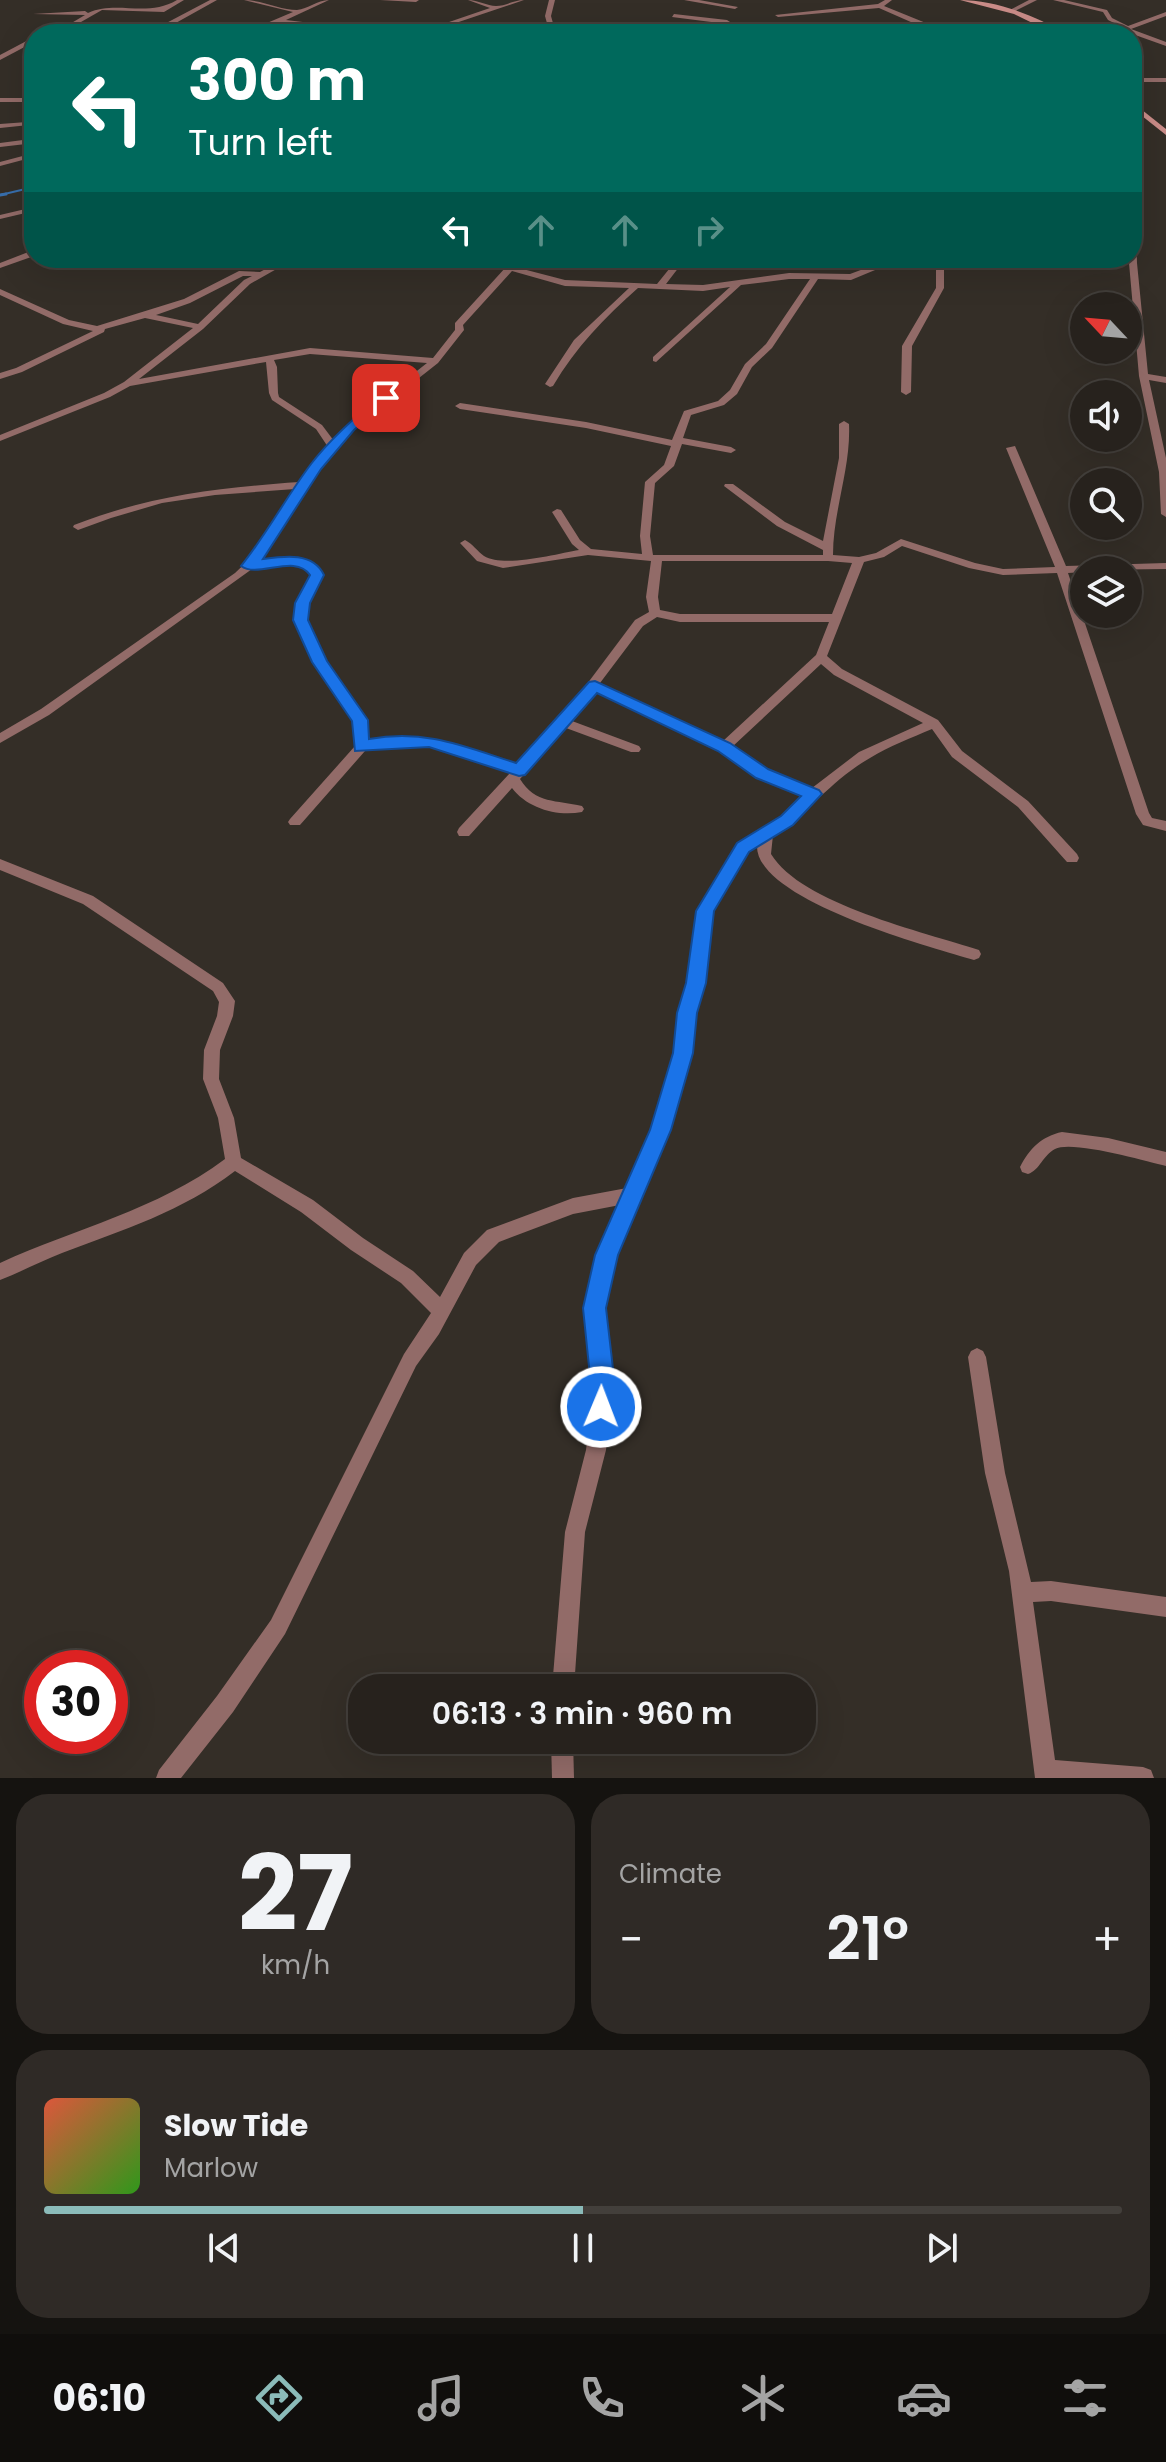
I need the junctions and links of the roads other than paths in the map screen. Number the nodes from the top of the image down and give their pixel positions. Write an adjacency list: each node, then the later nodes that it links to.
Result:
1 (105, 0): 17 (street)
2 (181, 0): 17 (street)
3 (214, 0): 29 (street)
4 (247, 0): 21 (street)
5 (326, 0): 21 (street)
6 (383, 0): 7 (street)
7 (416, 0)
8 (471, 0): 19 (street)
9 (521, 0): 19 (street)
10 (552, 0): 33 (street)
11 (687, 0): 16 (street)
12 (889, 0): 18 (street)
13 (963, 0): 20 (main road)
14 (1034, 0): 20 (street)
15 (1056, 0): 37 (street)
16 (736, 3): 34 (street)
17 (112, 6): 22 (street)
18 (880, 6): 25 (street); 35 (street)
19 (496, 8): 32 (street)
20 (1011, 11): 36 (main road)
21 (300, 12): 27 (street)
22 (90, 13): 23 (street); 28 (street)
23 (36, 14)
24 (1166, 14): 38 (street)
25 (778, 15)
26 (674, 16): 34 (street)
27 (282, 21): 30 (street); 31 (street)
28 (72, 24)
29 (168, 24)
30 (272, 24)
31 (305, 24)
32 (448, 24)
33 (550, 24)
34 (726, 24)
35 (921, 24)
36 (1044, 24)
37 (1116, 24)
38 (1140, 24)
39 (1142, 35): 40 (street)
40 (1166, 44)
41 (24, 45): 42 (street)
42 (0, 58)
43 (1142, 80): 44 (street)
44 (1166, 80)
45 (0, 100): 46 (street)
46 (24, 100)
47 (1142, 111): 49 (main road)
48 (1142, 112): 52 (main road)
49 (1166, 120)
50 (24, 124): 51 (street)
51 (0, 126)
52 (1166, 133)
53 (23, 142): 54 (street)
54 (0, 145)
55 (24, 158): 56 (street)
56 (0, 164)
57 (24, 211): 58 (street)
58 (0, 217)
59 (24, 257): 60 (street)
60 (0, 266)
61 (272, 268): 68 (street)
62 (508, 268): 79 (street)
63 (525, 268): 70 (street)
64 (674, 268): 72 (street)
65 (874, 268): 69 (street)
66 (940, 268): 87 (street)
67 (1135, 268): 83 (street)
68 (260, 274): 74 (street); 75 (street)
69 (815, 277): 71 (street); 92 (street)
70 (637, 285): 72 (street); 86 (street)
71 (737, 285): 72 (street); 78 (street)
72 (660, 286)
73 (0, 292): 76 (street)
74 (145, 315): 75 (street); 76 (street)
75 (200, 327): 80 (street)
76 (103, 329): 82 (street)
77 (268, 358): 79 (street); 81 (street); 93 (street)
78 (656, 359)
79 (435, 361): 93 (street)
80 (151, 364): 81 (street); 85 (street)
81 (189, 371): 85 (street)
82 (0, 376)
83 (1144, 376): 84 (street); 90 (street)
84 (1166, 380)
85 (127, 384): 91 (street)
86 (550, 384)
87 (906, 392)
88 (460, 406): 92 (street)
89 (844, 424): 104 (street)
90 (1160, 426): 96 (street)
91 (0, 438)
92 (677, 442): 95 (street); 105 (street)
93 (333, 447): 97 (street)
94 (1011, 448): 109 (street)
95 (731, 450)
96 (1165, 472): 100 (street)
97 (302, 485): 101 (street); 107 (street)
98 (729, 486): 104 (street)
99 (557, 512): 103 (street)
100 (1166, 514)
101 (78, 527)
102 (465, 543): 103 (street)
103 (588, 552): 105 (street)
104 (828, 553): 105 (street); 106 (street)
105 (652, 558): 110 (street)
106 (859, 560): 109 (street); 111 (street)
107 (248, 566): 116 (street); 117 (street)
108 (1166, 566): 109 (street)
109 (1059, 568): 124 (street)
110 (655, 613): 111 (street); 113 (street)
111 (837, 618): 112 (street)
112 (821, 657): 115 (street); 118 (street)
113 (595, 686): 114 (street); 118 (street)
114 (564, 723): 119 (street); 120 (street)
115 (934, 723): 121 (street); 127 (street)
116 (0, 739)
117 (361, 747): 120 (street); 123 (street)
118 (724, 747): 121 (street)
119 (635, 749)
120 (516, 774): 122 (street); 125 (street)
121 (813, 794): 126 (street)
122 (577, 809)
123 (295, 822)
124 (1166, 826)
125 (464, 832)
126 (767, 833): 129 (street); 133 (street)
127 (1072, 858)
128 (0, 864): 131 (street)
129 (974, 954)
130 (1166, 1159): 132 (street)
131 (234, 1162): 134 (street); 135 (street)
132 (1028, 1167)
133 (631, 1195): 135 (street); 139 (street)
134 (0, 1272)
135 (442, 1311): 142 (street)
136 (977, 1357): 137 (street)
137 (1021, 1593): 138 (street); 141 (street)
138 (1166, 1607)
139 (564, 1674)
140 (562, 1754): 143 (street)
141 (1046, 1774): 144 (street)
142 (167, 1778)
143 (563, 1778)
144 (1143, 1778)

